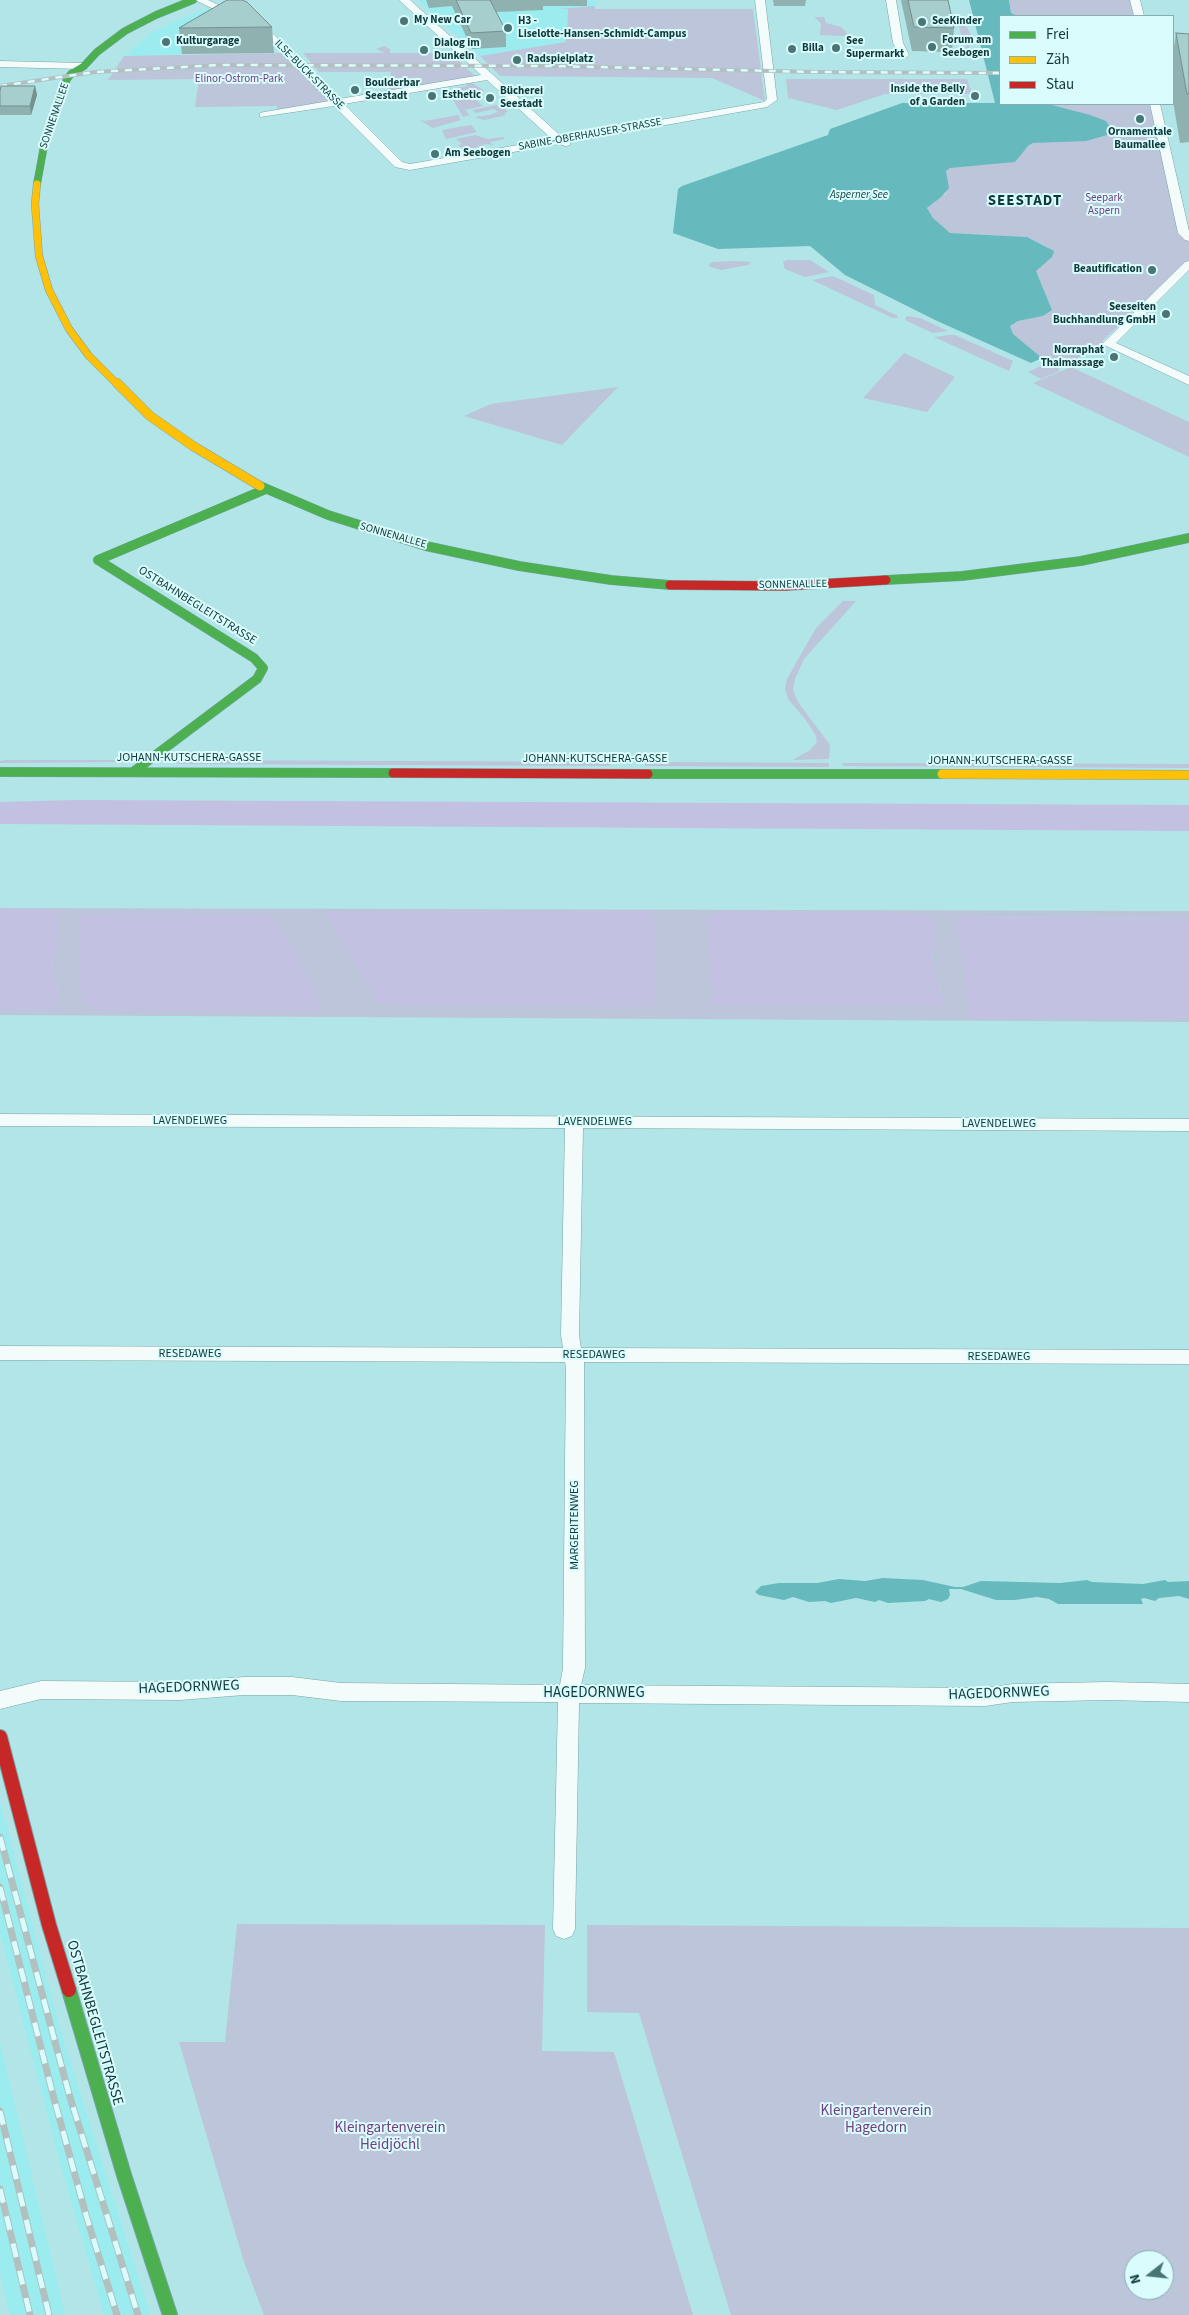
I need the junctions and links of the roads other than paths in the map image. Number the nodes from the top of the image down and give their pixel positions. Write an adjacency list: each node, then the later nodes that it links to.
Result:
1 (193, 0): 10 (street, SONNENALLEE)
2 (200, 0): 12 (street, ILSE-BUCK-STRASSE)
3 (404, 0): 11 (street)
4 (760, 0): 15 (street, SABINE-OBERHAUSER-STRASSE)
5 (891, 0): 8 (street)
6 (1135, 0): 7 (street)
7 (1139, 15)
8 (904, 55)
9 (0, 64): 10 (street)
10 (84, 66): 21 (street, SONNENALLEE)
11 (489, 77): 12 (street); 15 (street)
12 (337, 103): 14 (street); 17 (street, ILSE-BUCK-STRASSE)
13 (1155, 105): 18 (street)
14 (264, 115)
15 (559, 140): 16 (street); 17 (street, SABINE-OBERHAUSER-STRASSE)
16 (571, 145)
17 (407, 167)
18 (1189, 238)
19 (1189, 264): 20 (street)
20 (1189, 381)
21 (266, 489): 22 (street, SONNENALLEE); 24 (street, OSTBAHNBEGLEITSTRASSE)
22 (1189, 538)
23 (0, 772): 24 (street, JOHANN-KUTSCHERA-GASSE)
24 (133, 772): 25 (street, JOHANN-KUTSCHERA-GASSE)
25 (1189, 775)
26 (0, 1120): 27 (street, LAVENDELWEG)
27 (574, 1122): 28 (street, LAVENDELWEG); 30 (street, MARGERITENWEG)
28 (1189, 1125)
29 (0, 1353): 30 (street, RESEDAWEG)
30 (573, 1355): 31 (street, RESEDAWEG); 33 (street, MARGERITENWEG)
31 (1189, 1357)
32 (1189, 1693): 33 (street, HAGEDORNWEG)
33 (569, 1694): 34 (street, HAGEDORNWEG); 36 (street, MARGERITENWEG)
34 (0, 1700)
35 (0, 1737): 37 (street, OSTBAHNBEGLEITSTRASSE)
36 (564, 1929)
37 (170, 2315)

